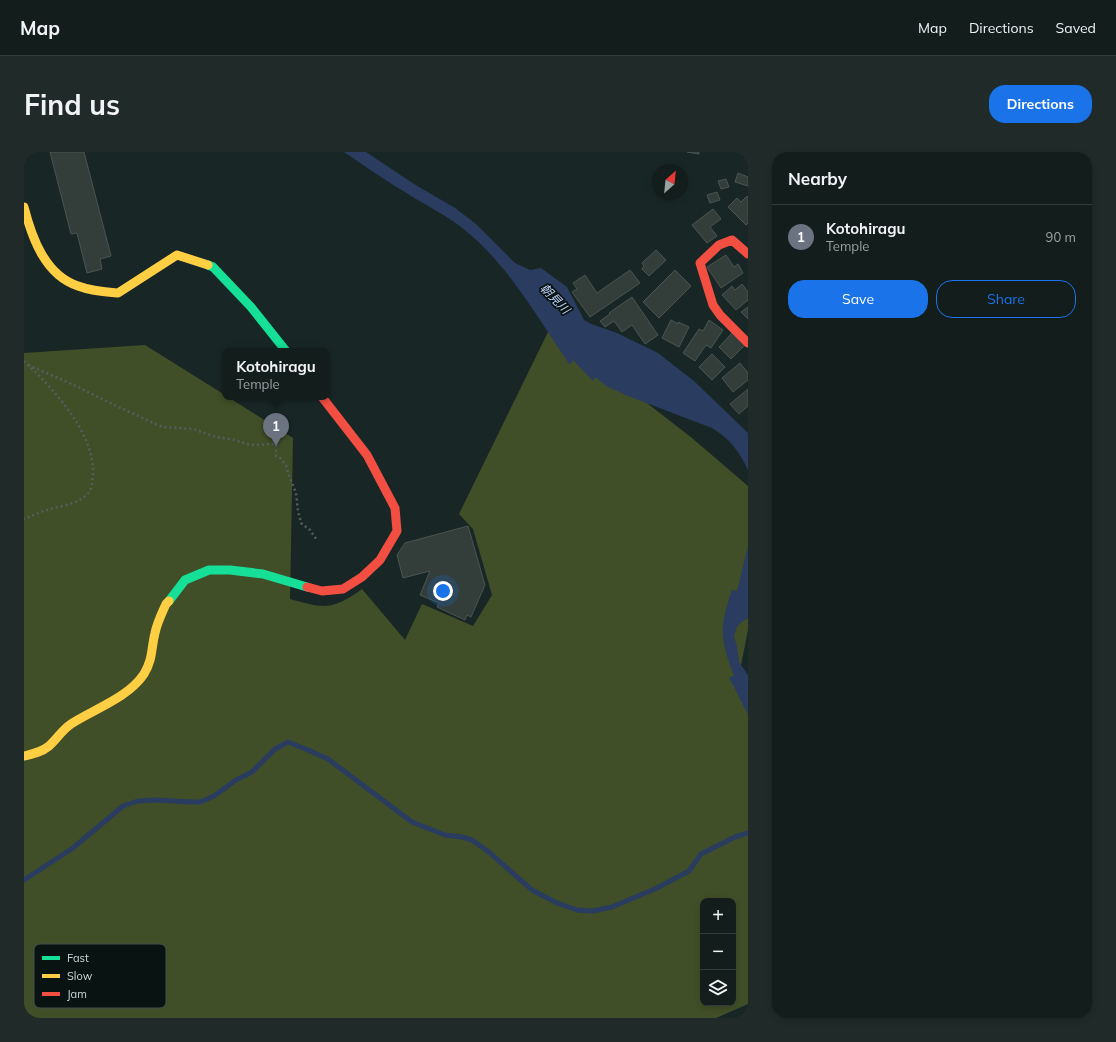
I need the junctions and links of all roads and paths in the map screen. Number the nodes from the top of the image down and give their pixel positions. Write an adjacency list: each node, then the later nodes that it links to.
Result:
1 (24, 207): 4 (street)
2 (748, 254): 3 (street)
3 (748, 343)
4 (284, 348)
5 (24, 361): 6 (path)
6 (28, 365): 8 (path); 9 (path)
7 (324, 400): 10 (street)
8 (24, 519)
9 (317, 540)
10 (24, 756)

